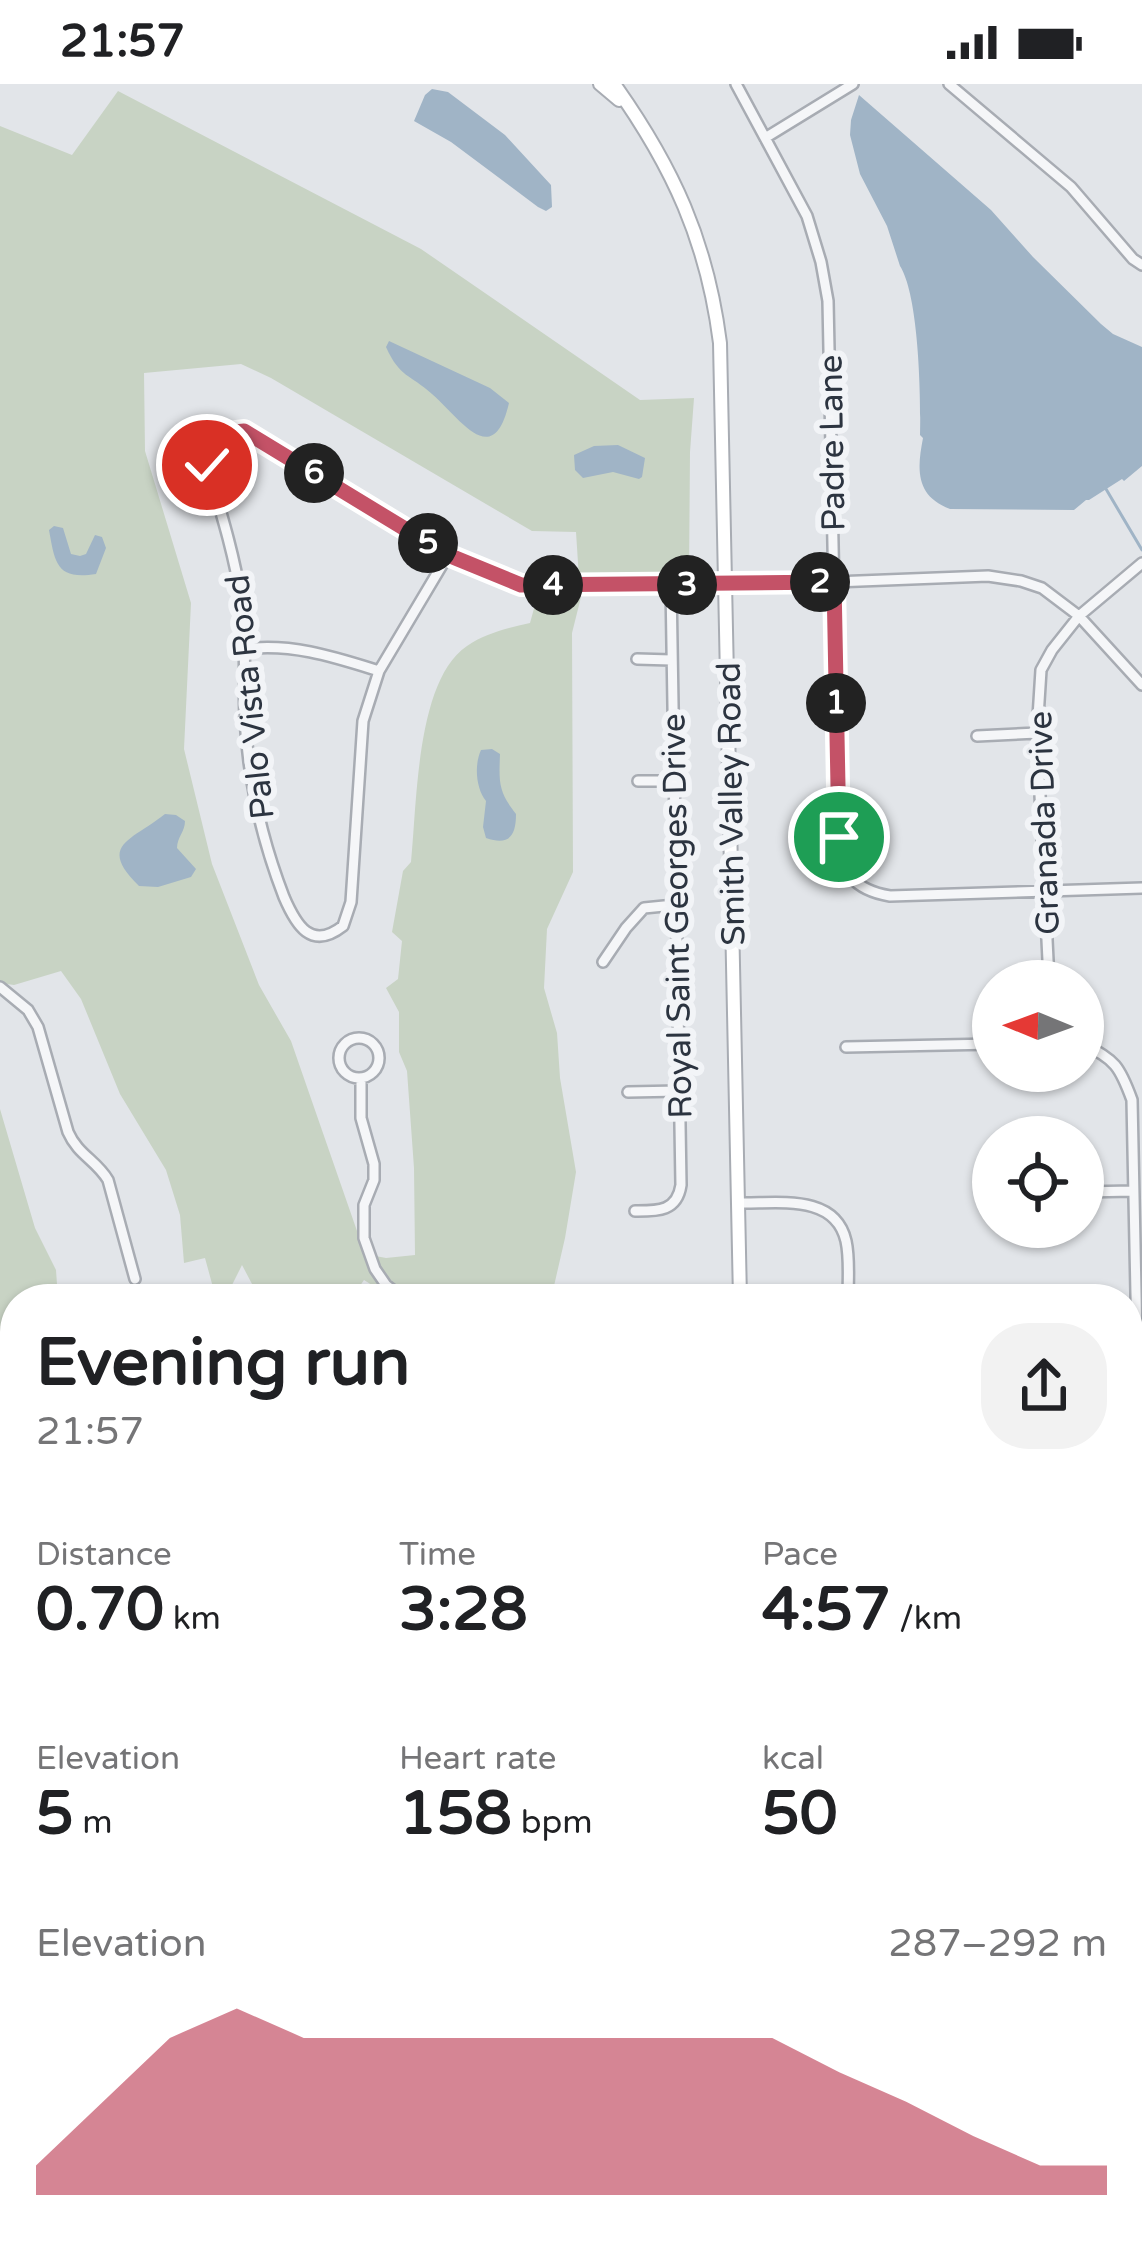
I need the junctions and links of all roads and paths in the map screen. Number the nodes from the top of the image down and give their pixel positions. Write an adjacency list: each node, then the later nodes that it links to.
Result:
1 (600, 84): 6 (main road)
2 (614, 84): 6 (main road)
3 (736, 84): 7 (street, Padre Lane)
4 (853, 84): 7 (street)
5 (949, 84): 8 (street)
6 (634, 112): 12 (main road, Smith Valley Road)
7 (765, 138): 11 (street, Padre Lane)
8 (1142, 266)
9 (448, 555): 13 (street); 15 (street, Palo Vista Road); 18 (street)
10 (1141, 564): 14 (street, Granada Drive)
11 (834, 582): 12 (street); 14 (street); 25 (street, Padre Lane)
12 (725, 584): 13 (street); 38 (main road, Smith Valley Road)
13 (671, 585): 17 (street, Royal Saint Georges Drive)
14 (1079, 616): 19 (street); 20 (street, Granada Drive)
15 (245, 649): 18 (street); 18 (street, Palo Vista Road)
16 (637, 659): 17 (street)
17 (671, 660): 22 (street, Royal Saint Georges Drive)
18 (379, 670)
19 (1142, 685)
20 (1036, 733): 21 (street); 25 (street, Granada Drive)
21 (977, 736)
22 (674, 781): 23 (street); 26 (street, Royal Saint Georges Drive)
23 (638, 782)
24 (1142, 888): 25 (street)
25 (1045, 891): 27 (street, Granada Drive)
26 (674, 905): 28 (street); 34 (street, Royal Saint Georges Drive)
27 (1048, 960)
28 (603, 962)
29 (0, 987): 40 (street)
30 (972, 1044): 31 (street)
31 (846, 1047)
32 (1104, 1054): 36 (street)
33 (361, 1078): 33 (street); 41 (street)
34 (679, 1091): 35 (street); 39 (street, Royal Saint Georges Drive)
35 (628, 1092)
36 (1133, 1191): 37 (street); 44 (street)
37 (1104, 1192)
38 (739, 1203): 42 (main road, Smith Valley Road); 43 (street)
39 (634, 1210)
40 (135, 1279)
41 (385, 1284)
42 (740, 1284)
43 (848, 1284)
44 (1132, 1284)

